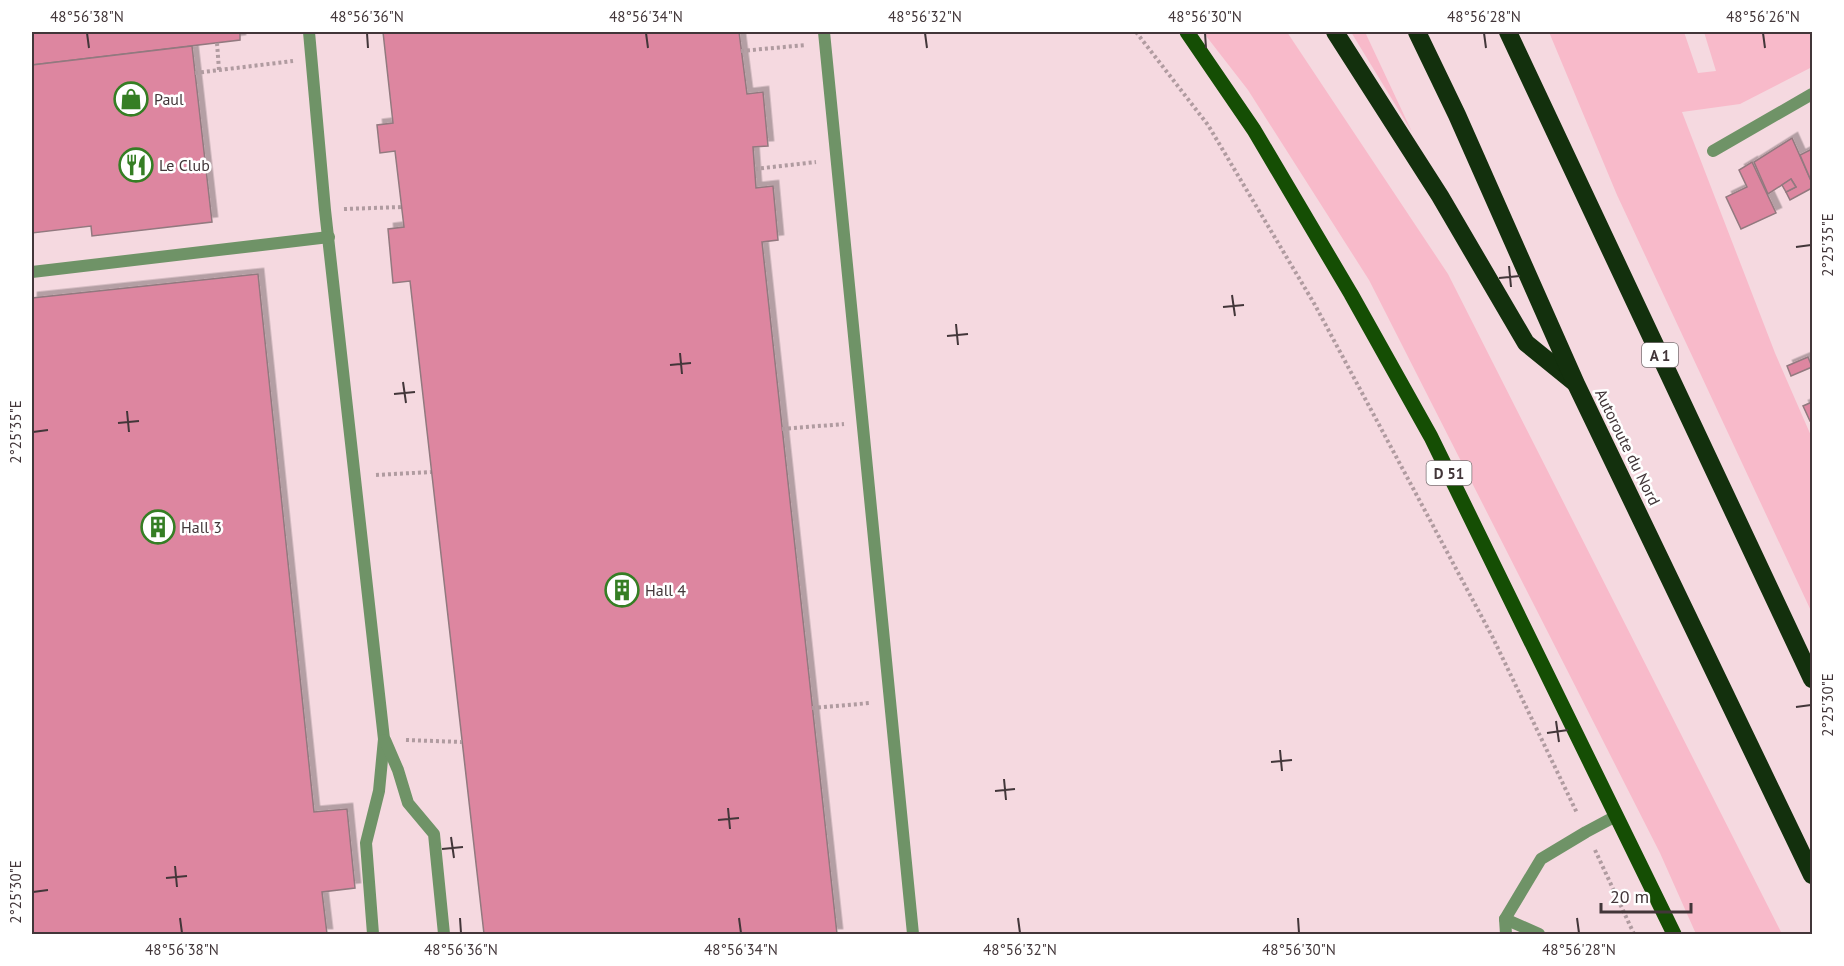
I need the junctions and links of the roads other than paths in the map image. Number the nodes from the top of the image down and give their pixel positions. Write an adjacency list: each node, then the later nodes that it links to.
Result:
1 (309, 32): 9 (street)
2 (1187, 32): 14 (main road, D 51)
3 (1335, 32): 11 (highway)
4 (1417, 32): 11 (highway, Autoroute du Nord)
5 (1508, 32): 12 (highway, A 1)
6 (825, 37): 19 (street)
7 (1812, 94): 8 (street)
8 (1713, 151)
9 (329, 237): 10 (street); 13 (street)
10 (32, 272)
11 (1576, 384): 15 (highway, Autoroute du Nord)
12 (1812, 679)
13 (384, 739): 17 (street); 18 (street)
14 (1616, 816): 16 (street); 22 (main road, D 51)
15 (1812, 875)
16 (1505, 919): 20 (street); 21 (street)
17 (373, 934)
18 (444, 934)
19 (913, 934)
20 (1506, 934)
21 (1539, 934)
22 (1674, 934)

